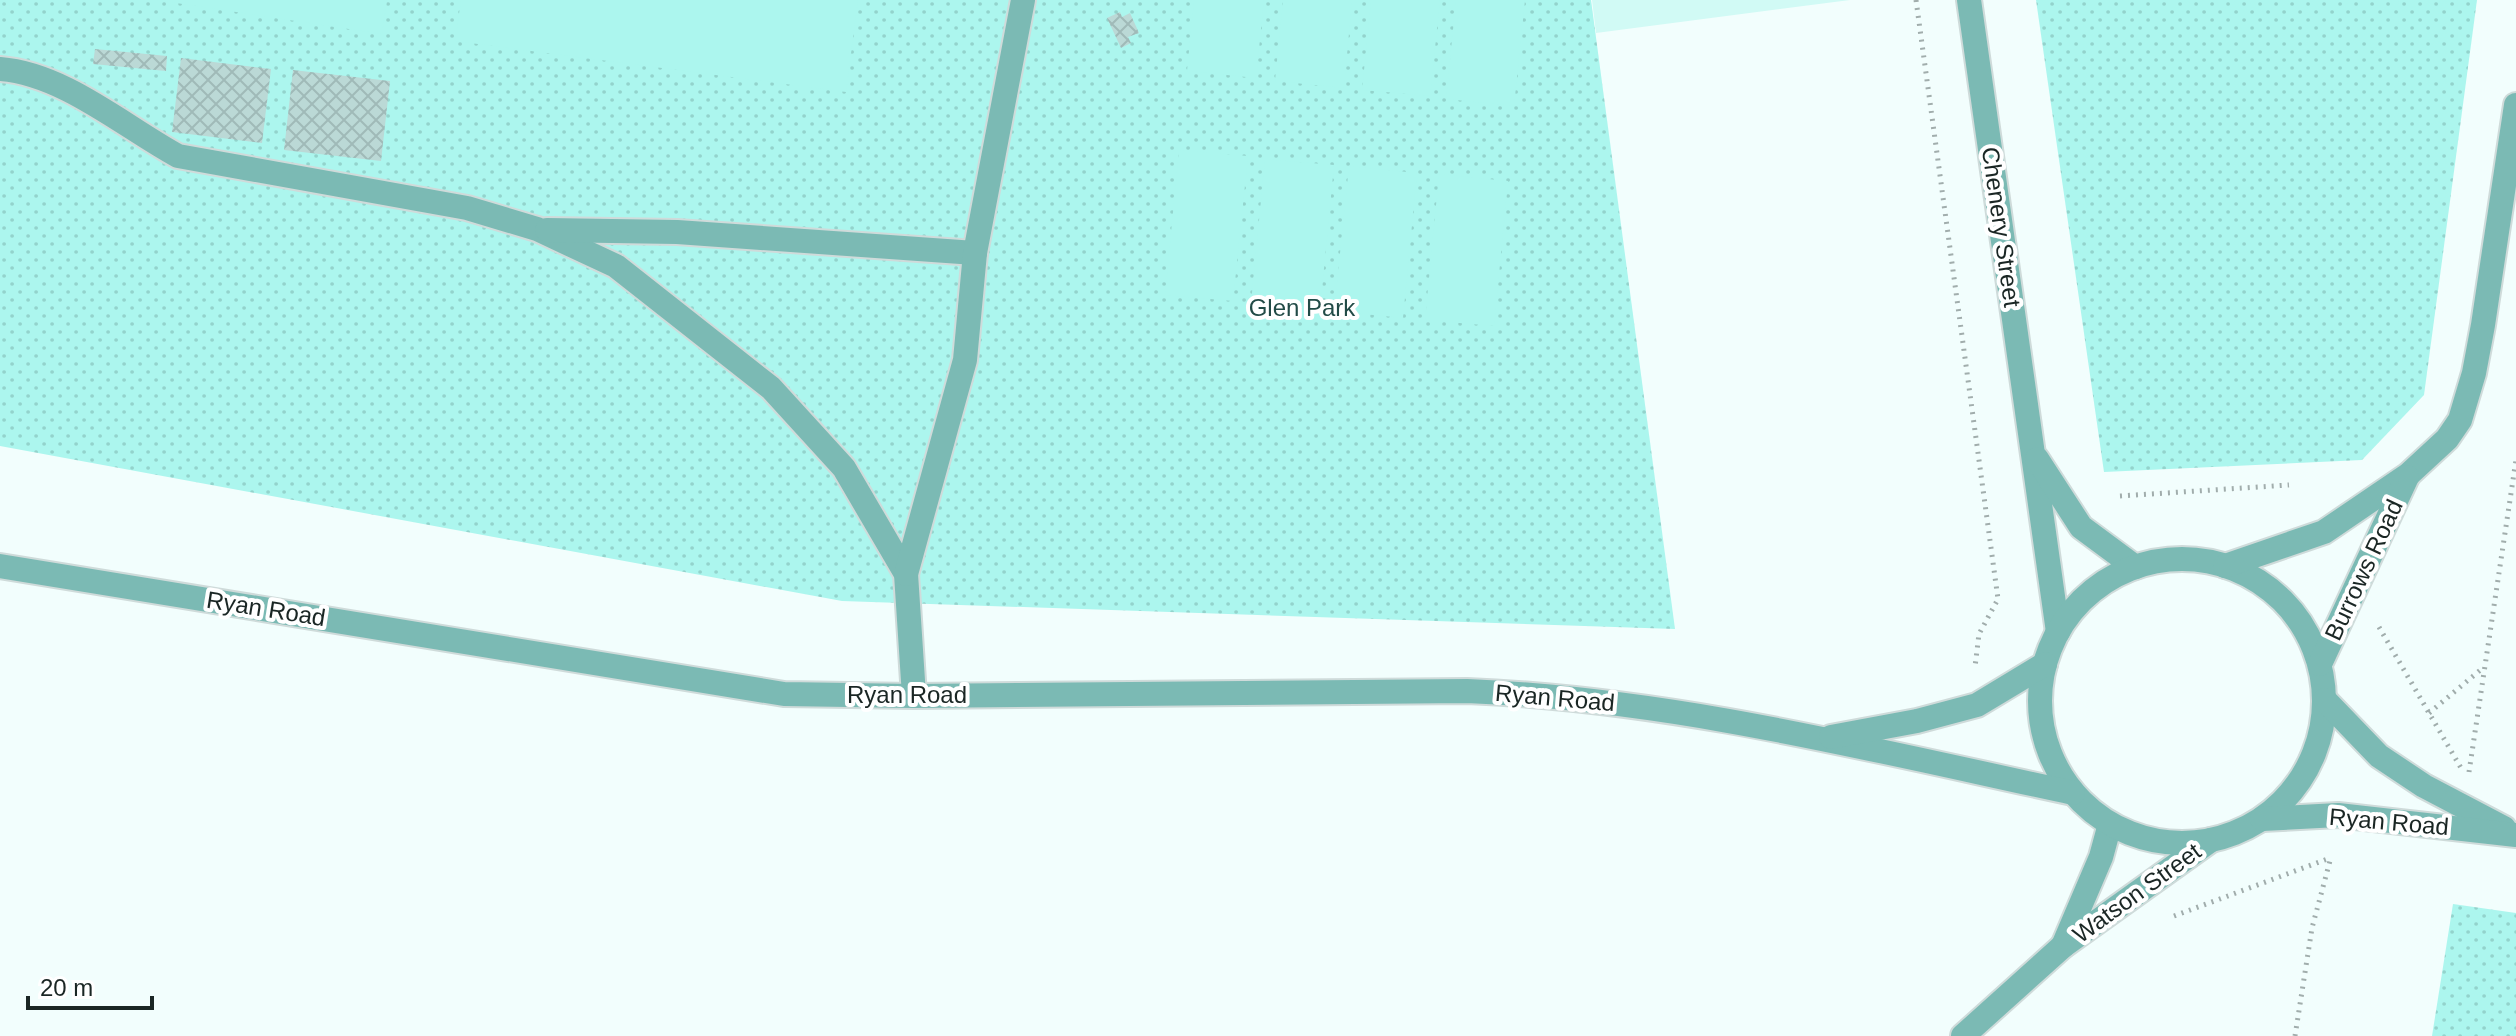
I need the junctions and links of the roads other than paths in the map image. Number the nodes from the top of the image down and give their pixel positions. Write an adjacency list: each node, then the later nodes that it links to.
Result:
1 (1023, 0): 6 (street)
2 (1969, 0): 7 (street, Chenery Street)
3 (0, 69): 5 (street)
4 (2516, 105): 8 (street, Burrows Road)
5 (537, 229): 6 (street); 12 (street)
6 (975, 253): 12 (street)
7 (2033, 454): 11 (street, Chenery Street); 13 (street, Chenery Street)
8 (2408, 475): 10 (street, Burrows Road); 15 (street, Burrows Road)
9 (0, 566): 16 (street, Ryan Road)
10 (2225, 566): 11 (street); 15 (street)
11 (2135, 567): 13 (street)
12 (906, 574): 16 (street)
13 (2058, 632): 14 (street)
14 (2045, 664): 18 (street, Ryan Road); 19 (street)
15 (2320, 664): 17 (street)
16 (914, 696): 18 (street, Ryan Road)
17 (2325, 700): 20 (street); 22 (street, Ryan Road)
18 (1821, 738): 19 (street, Ryan Road)
19 (2073, 793): 21 (street)
20 (2262, 819): 22 (street, Ryan Road); 23 (street)
21 (2110, 824): 23 (street); 24 (street, Watson Street)
22 (2516, 835)
23 (2211, 840): 24 (street, Watson Street)
24 (2063, 946): 25 (street, Watson Street)
25 (1963, 1036)

